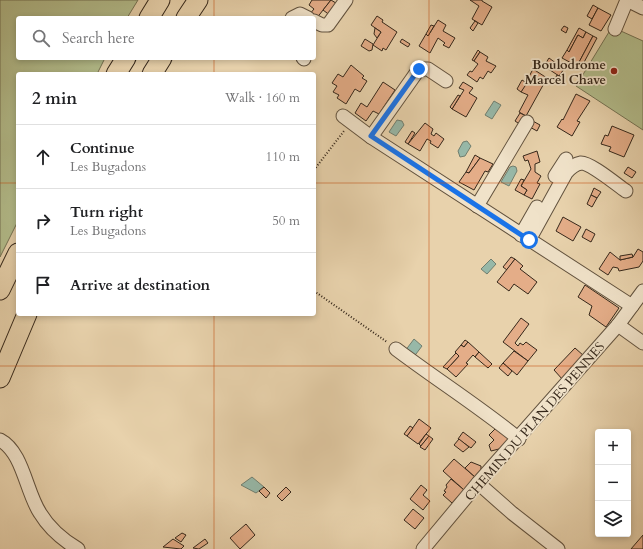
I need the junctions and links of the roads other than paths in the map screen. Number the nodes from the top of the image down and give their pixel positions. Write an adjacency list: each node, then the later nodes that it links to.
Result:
1 (160, 0): 6 (highway)
2 (198, 0): 7 (highway)
3 (346, 0): 8 (street)
4 (627, 0): 5 (street); 9 (street)
5 (643, 8)
6 (150, 16)
7 (187, 16)
8 (316, 23)
9 (615, 29)
10 (125, 60): 12 (highway)
11 (161, 60): 13 (highway)
12 (117, 72)
13 (153, 72)
14 (446, 81): 17 (street)
15 (343, 116): 17 (street)
16 (527, 122): 20 (street)
17 (371, 136): 20 (street)
18 (566, 159): 21 (street)
19 (626, 191): 21 (street)
20 (477, 206): 21 (street)
21 (525, 237): 25 (street)
22 (16, 257): 23 (highway)
23 (0, 290)
24 (643, 291): 25 (street, CHEMIN DU PLAN DES PENNES)
25 (632, 306): 27 (street, CHEMIN DU PLAN DES PENNES)
26 (26, 316): 30 (highway)
27 (618, 325): 28 (street); 31 (street, CHEMIN DU PLAN DES PENNES)
28 (643, 343)
29 (396, 349): 31 (street)
30 (0, 378)
31 (519, 439): 33 (street, CHEMIN DU PLAN DES PENNES)
32 (0, 440): 34 (street)
33 (478, 483): 35 (street, CHEMIN DU PLAN DES PENNES); 36 (street)
34 (78, 549)
35 (423, 549)
36 (558, 549)

